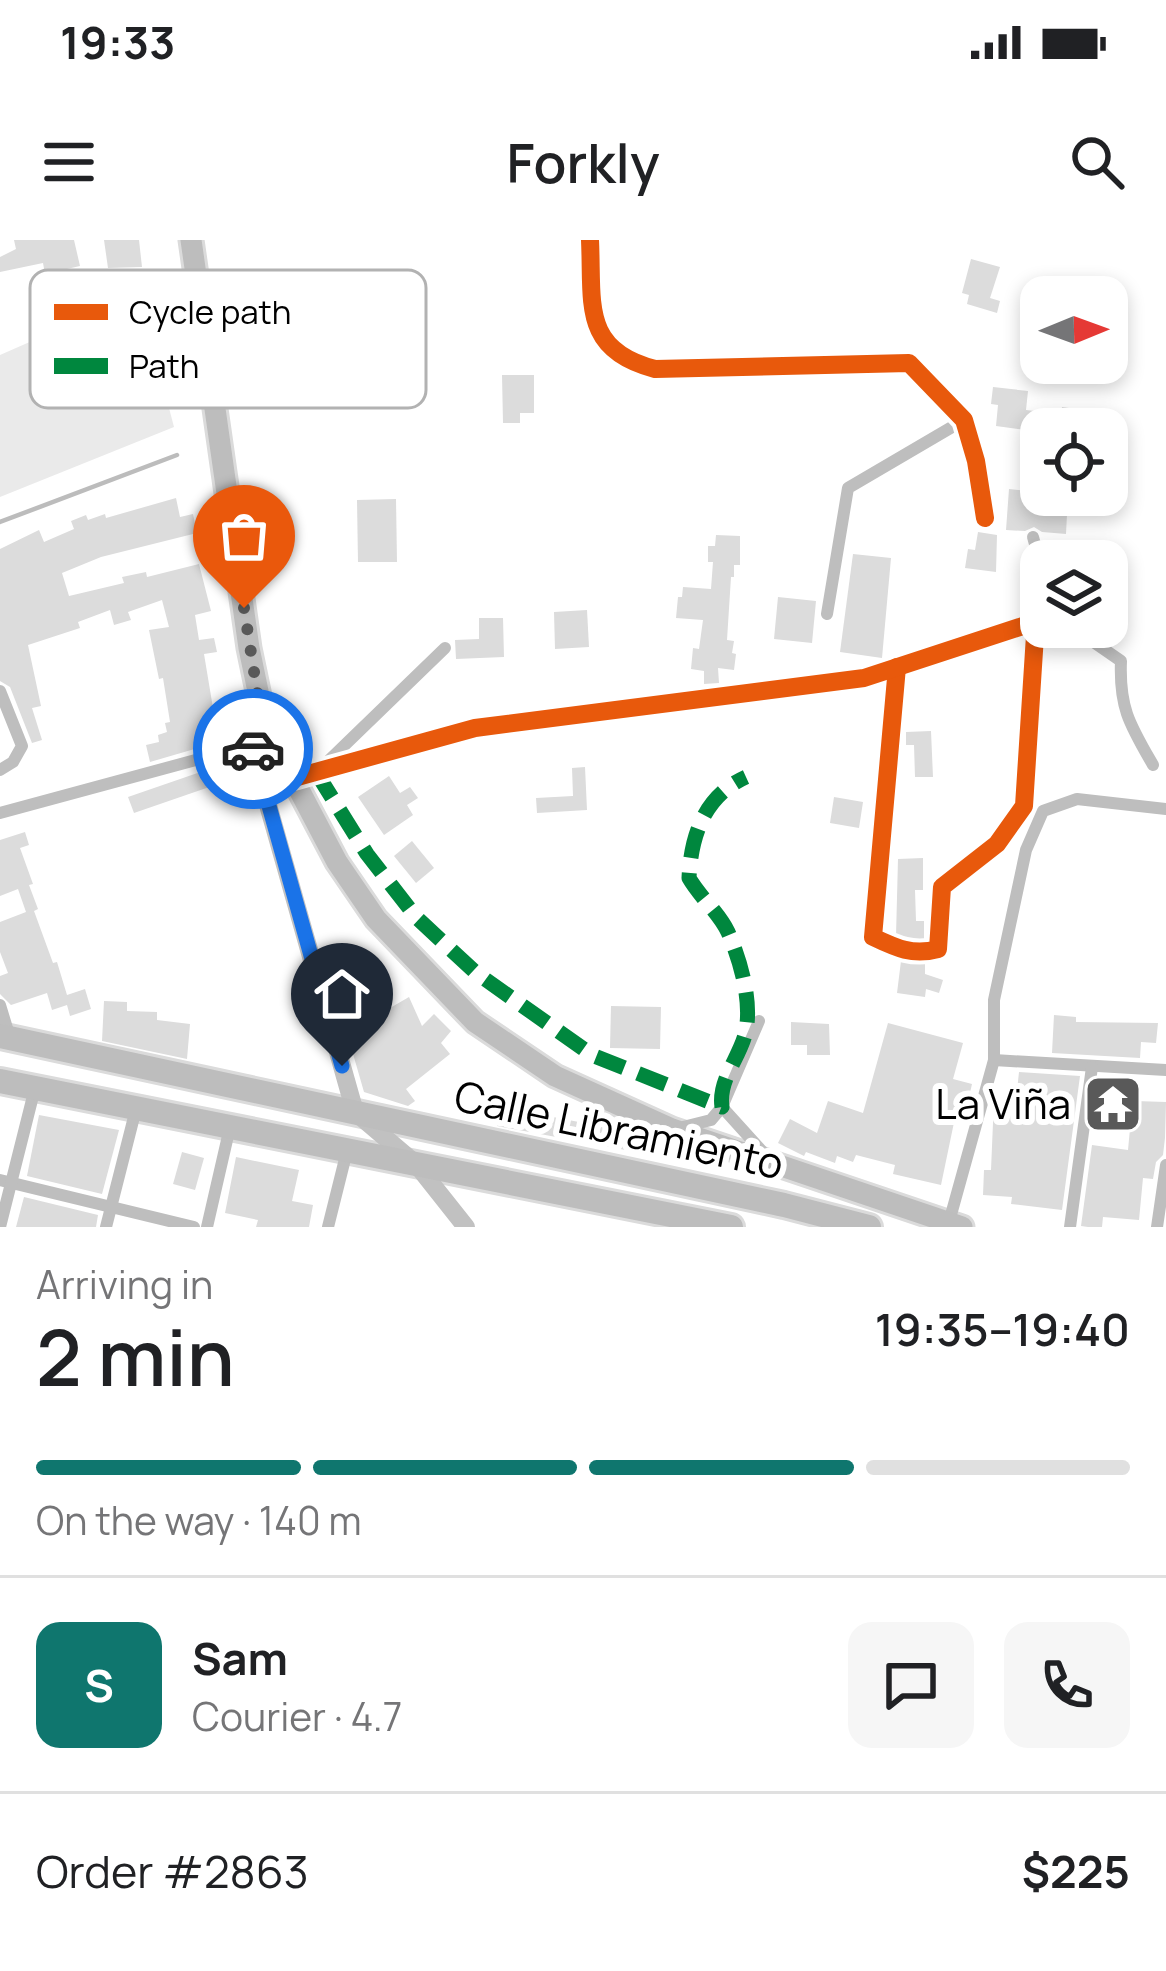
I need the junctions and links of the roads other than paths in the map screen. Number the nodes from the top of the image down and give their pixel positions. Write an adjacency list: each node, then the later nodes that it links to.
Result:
1 (191, 240): 3 (main road)
2 (590, 240): 5 (street)
3 (195, 270)
4 (215, 408): 16 (main road)
5 (964, 420): 6 (street); 9 (street)
6 (985, 518)
7 (1034, 537): 8 (street)
8 (1035, 540)
9 (827, 614)
10 (1020, 626): 14 (street)
11 (445, 648): 19 (street)
12 (1037, 648): 14 (street)
13 (1101, 648): 17 (street)
14 (897, 667): 19 (street)
15 (0, 691): 18 (street)
16 (261, 742): 20 (main road); 22 (street); 34 (street)
17 (1153, 764)
18 (0, 770)
19 (316, 772): 20 (street)
20 (290, 779): 37 (main road)
21 (1166, 809): 26 (street)
22 (0, 813)
23 (0, 1005): 25 (street)
24 (758, 1022): 32 (street)
25 (5, 1037): 30 (highway, Calle Libramiento)
26 (994, 1060): 27 (street); 46 (street)
27 (1092, 1067): 28 (street); 55 (street)
28 (1166, 1070)
29 (0, 1081): 31 (highway, Calle Libramiento)
30 (208, 1081): 34 (highway, Calle Libramiento); 35 (highway)
31 (35, 1088): 33 (highway, Calle Libramiento); 43 (street)
32 (722, 1106): 37 (street); 39 (street)
33 (136, 1108): 35 (highway, Calle Libramiento); 45 (street)
34 (355, 1112): 40 (street); 42 (highway, Calle Libramiento)
35 (201, 1121): 36 (highway, Calle Libramiento)
36 (230, 1127): 38 (highway, Calle Libramiento); 50 (street)
37 (672, 1129): 39 (main road)
38 (347, 1150): 40 (highway, Calle Libramiento); 51 (street)
39 (772, 1163): 46 (main road)
40 (416, 1164): 44 (highway, Calle Libramiento); 52 (street)
41 (1166, 1165): 56 (street)
42 (631, 1172): 44 (highway); 54 (highway, Calle Libramiento)
43 (6, 1181): 45 (street); 47 (street)
44 (624, 1206): 53 (highway, Calle Libramiento)
45 (112, 1207): 48 (street); 49 (street)
46 (955, 1225)
47 (0, 1227)
48 (106, 1227)
49 (194, 1227)
50 (207, 1227)
51 (328, 1227)
52 (466, 1227)
53 (731, 1227)
54 (869, 1227)
55 (1070, 1227)
56 (1157, 1227)

